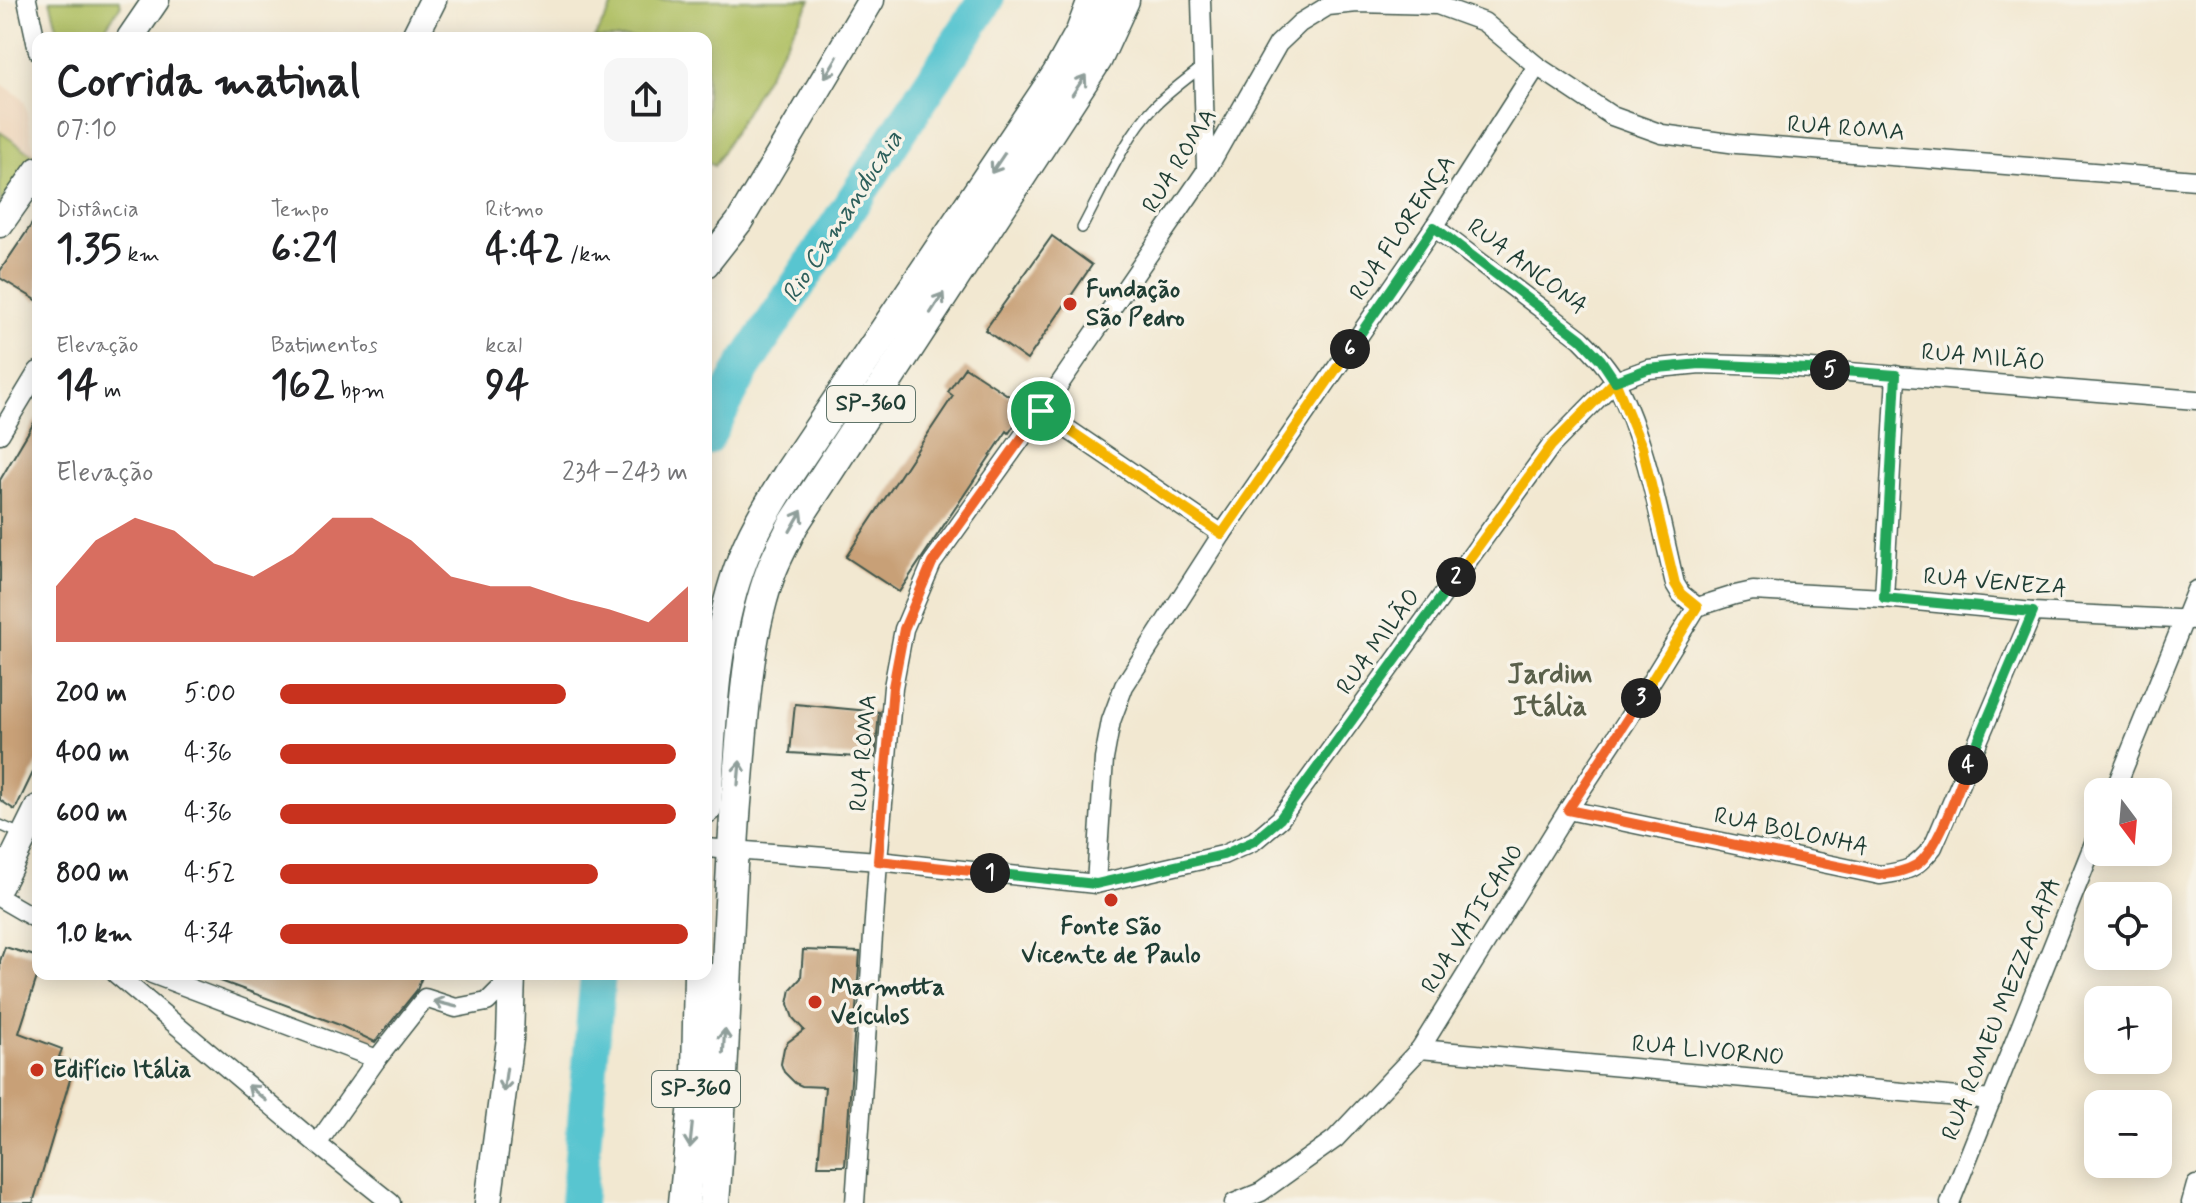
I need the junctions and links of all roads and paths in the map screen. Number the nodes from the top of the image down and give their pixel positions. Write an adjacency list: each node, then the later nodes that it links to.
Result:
1 (27, 0): 8 (street)
2 (156, 0): 9 (street)
3 (433, 0): 10 (street)
4 (871, 0): 19 (street, one-way to 19)
5 (1093, 0): 32 (main road, SP-360, one-way to 32)
6 (1124, 0): 38 (main road, SP-360, one-way to 6)
7 (1201, 0): 11 (street)
8 (34, 32)
9 (134, 32)
10 (417, 32)
11 (1203, 66): 13 (street); 18 (lane)
12 (1537, 66): 13 (street, RUA ROMA); 15 (street, RUA ROMA); 17 (street, RUA FLORENÇA)
13 (1206, 171): 24 (street, RUA ROMA)
14 (32, 179): 16 (street)
15 (2196, 180)
16 (0, 224)
17 (1434, 227): 22 (street, RUA ANCONA); 26 (street, RUA FLORENÇA)
18 (1082, 228)
19 (712, 256)
20 (1896, 375): 22 (street, RUA MILÃO); 23 (street, RUA MILÃO); 28 (street)
21 (32, 381): 25 (street)
22 (1615, 381): 29 (street, RUA ANCONA); 41 (street, RUA MILÃO)
23 (2196, 400)
24 (1041, 411): 26 (street); 39 (street, RUA ROMA)
25 (0, 434)
26 (1222, 534): 41 (street, RUA FLORENÇA)
27 (2196, 590): 31 (street)
28 (1884, 598): 29 (street, RUA VENEZA); 30 (street, RUA VENEZA)
29 (1697, 607): 34 (street, RUA VATICANO)
30 (2033, 612): 31 (street, RUA VENEZA); 34 (street, RUA BOLONHA)
31 (2190, 620): 33 (street)
32 (712, 707)
33 (2120, 778)
34 (1568, 810): 50 (street, RUA VATICANO)
35 (32, 820): 37 (street)
36 (0, 825): 37 (lane)
37 (25, 835): 42 (street)
38 (719, 849): 39 (street, RUA MILÃO); 58 (main road, SP-360, one-way to 38)
39 (878, 861): 41 (street, RUA MILÃO); 59 (street, RUA ROMA)
40 (2085, 866): 52 (street, RUA ROMEU MEZZACAPA)
41 (1096, 884)
42 (0, 885)
43 (0, 898): 44 (street)
44 (32, 917)
45 (123, 980): 53 (street, one-way to 45)
46 (168, 980): 51 (street)
47 (508, 980): 51 (street, one-way to 51)
48 (512, 980): 56 (street, one-way to 56)
49 (699, 980): 57 (main road, SP-360, one-way to 57)
50 (1420, 1049): 52 (street, RUA LIVORNO); 60 (street, RUA VATICANO)
51 (377, 1059): 53 (street)
52 (1992, 1100): 61 (street, RUA ROMEU MEZZACAPA)
53 (317, 1144): 55 (street)
54 (2196, 1185): 62 (street)
55 (391, 1203)
56 (488, 1203)
57 (684, 1203)
58 (714, 1203)
59 (855, 1203)
60 (1234, 1203)
61 (1950, 1203)
62 (2191, 1203)

